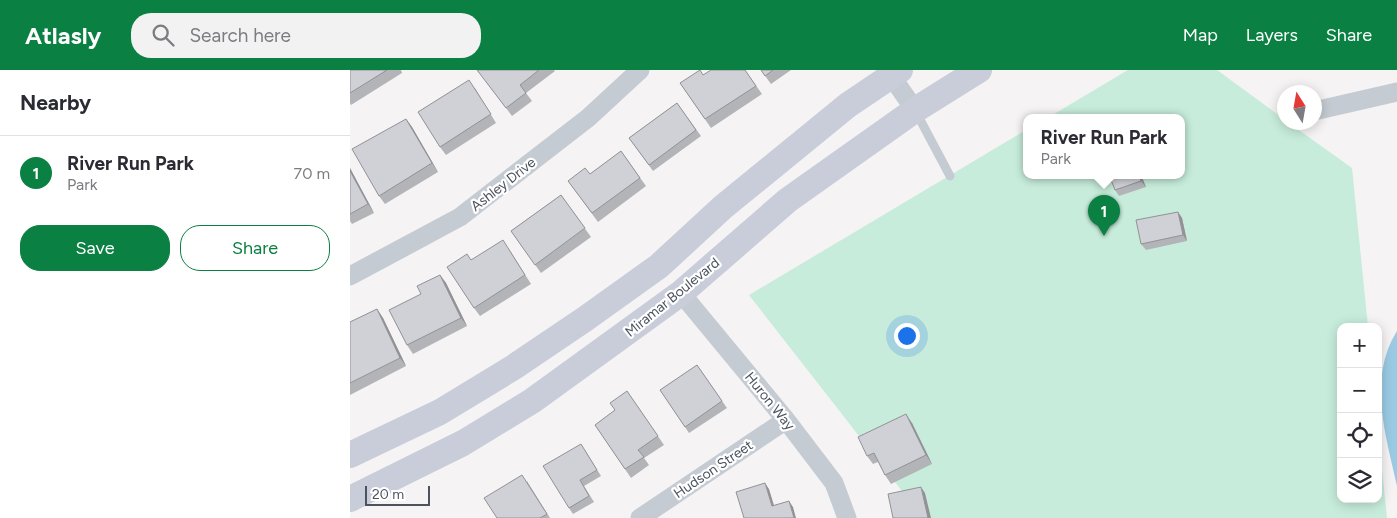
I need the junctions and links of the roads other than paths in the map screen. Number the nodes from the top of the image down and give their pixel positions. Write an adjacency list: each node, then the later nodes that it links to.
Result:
1 (640, 70): 8 (street, Ashley Drive)
2 (979, 70): 6 (street, Miramar Boulevard)
3 (892, 72): 6 (street); 11 (street)
4 (1397, 92): 5 (street)
5 (1322, 109)
6 (915, 110): 7 (lane); 9 (street, Miramar Boulevard)
7 (950, 176)
8 (350, 276)
9 (680, 293): 10 (street, Huron Way); 12 (street, Miramar Boulevard)
10 (786, 420): 13 (street, Hudson Street); 14 (street, Huron Way)
11 (350, 455)
12 (350, 499)
13 (640, 518)
14 (847, 518)

